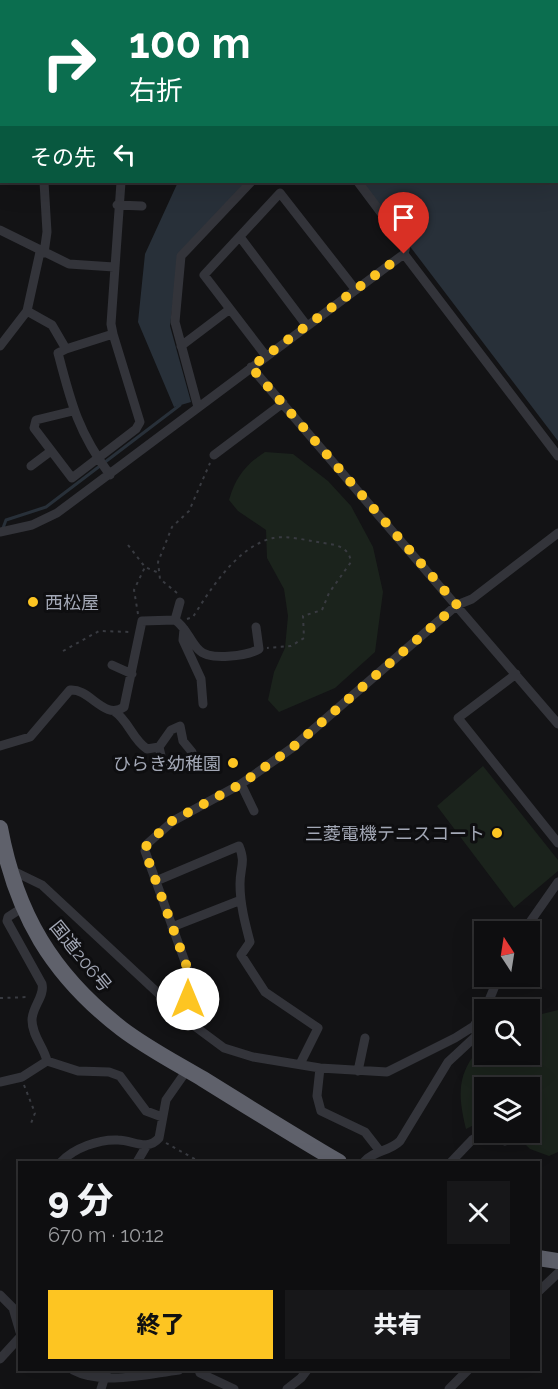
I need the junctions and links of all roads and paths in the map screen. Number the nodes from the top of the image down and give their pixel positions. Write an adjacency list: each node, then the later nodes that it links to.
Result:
1 (44, 183): 9 (street)
2 (120, 183): 5 (street)
3 (250, 183): 18 (street)
4 (359, 183): 10 (street)
5 (117, 205): 6 (street); 11 (street)
6 (142, 206)
7 (1, 232): 9 (street)
8 (240, 237): 12 (street); 13 (street); 15 (street)
9 (42, 252): 11 (street); 14 (street)
10 (404, 254): 12 (street); 27 (street)
11 (114, 267): 16 (street)
12 (355, 289): 15 (street)
13 (230, 309): 18 (street); 20 (street)
14 (27, 311): 17 (street); 19 (street)
15 (307, 326): 20 (street)
16 (113, 334): 19 (street); 28 (street)
17 (0, 345)
18 (181, 346): 23 (street)
19 (66, 349): 24 (street)
20 (266, 356): 21 (street)
21 (251, 367): 22 (street); 23 (street)
22 (283, 403): 26 (street); 37 (street)
23 (198, 407): 30 (street)
24 (74, 411): 25 (street); 28 (street)
25 (51, 451): 28 (street); 29 (street)
26 (214, 455): 35 (path)
27 (558, 456)
28 (99, 459): 30 (street)
29 (31, 466)
30 (108, 472): 31 (street)
31 (3, 531)
32 (558, 533): 37 (street)
33 (128, 545): 34 (path)
34 (145, 567): 35 (path); 38 (path)
35 (159, 573): 36 (path)
36 (180, 602): 39 (street)
37 (457, 605): 46 (street); 54 (street)
38 (142, 621): 39 (street); 41 (street)
39 (179, 624): 42 (street); 42 (path); 47 (street)
40 (256, 627): 42 (street)
41 (140, 633): 43 (path); 45 (street)
42 (259, 650)
43 (63, 651)
44 (112, 665): 45 (street)
45 (132, 674): 48 (street)
46 (516, 674): 49 (street); 57 (street)
47 (203, 705)
48 (114, 711): 50 (street); 51 (street)
49 (558, 724)
50 (0, 746)
51 (159, 747): 52 (street); 53 (street)
52 (192, 752)
53 (163, 764)
54 (241, 784): 55 (street); 59 (street)
55 (254, 811)
56 (0, 828): 58 (highway, 国道206号)
57 (558, 843)
58 (8, 868): 62 (highway, 国道206号); 67 (street)
59 (156, 881): 61 (street); 64 (street)
60 (558, 882): 63 (street)
61 (241, 900): 64 (street); 72 (street)
62 (22, 908): 66 (street); 74 (highway, 国道206号)
63 (531, 921)
64 (172, 927): 67 (street)
65 (0, 998): 66 (path)
66 (38, 999): 71 (street)
67 (184, 1017): 72 (street)
68 (474, 1025): 75 (street)
69 (365, 1038): 75 (street)
70 (474, 1038): 83 (street)
71 (47, 1061): 76 (street); 78 (street)
72 (300, 1064): 73 (street)
73 (320, 1068): 75 (street); 83 (street)
74 (187, 1070): 78 (street); 87 (highway, 国道206号)
75 (357, 1071)
76 (22, 1077): 77 (street); 79 (path)
77 (0, 1082)
78 (162, 1117): 80 (street)
79 (30, 1126)
80 (159, 1138): 82 (street); 86 (path)
81 (474, 1139): 89 (street)
82 (147, 1145): 84 (street); 85 (street)
83 (379, 1150): 88 (street)
84 (62, 1161)
85 (138, 1161)
86 (198, 1161)
87 (337, 1161)
88 (365, 1161)
89 (452, 1161)
90 (540, 1258): 91 (highway)
91 (558, 1261)
92 (558, 1273): 93 (street)
93 (540, 1290)
94 (0, 1295): 95 (street)
95 (18, 1325)
96 (16, 1347): 97 (street)
97 (0, 1359)
98 (76, 1371): 103 (street)
99 (155, 1371): 103 (street)
100 (199, 1371): 105 (street)
101 (307, 1371): 106 (street)
102 (467, 1371): 107 (street)
103 (106, 1373): 104 (street)
104 (101, 1389)
105 (234, 1389)
106 (287, 1389)
107 (449, 1389)

